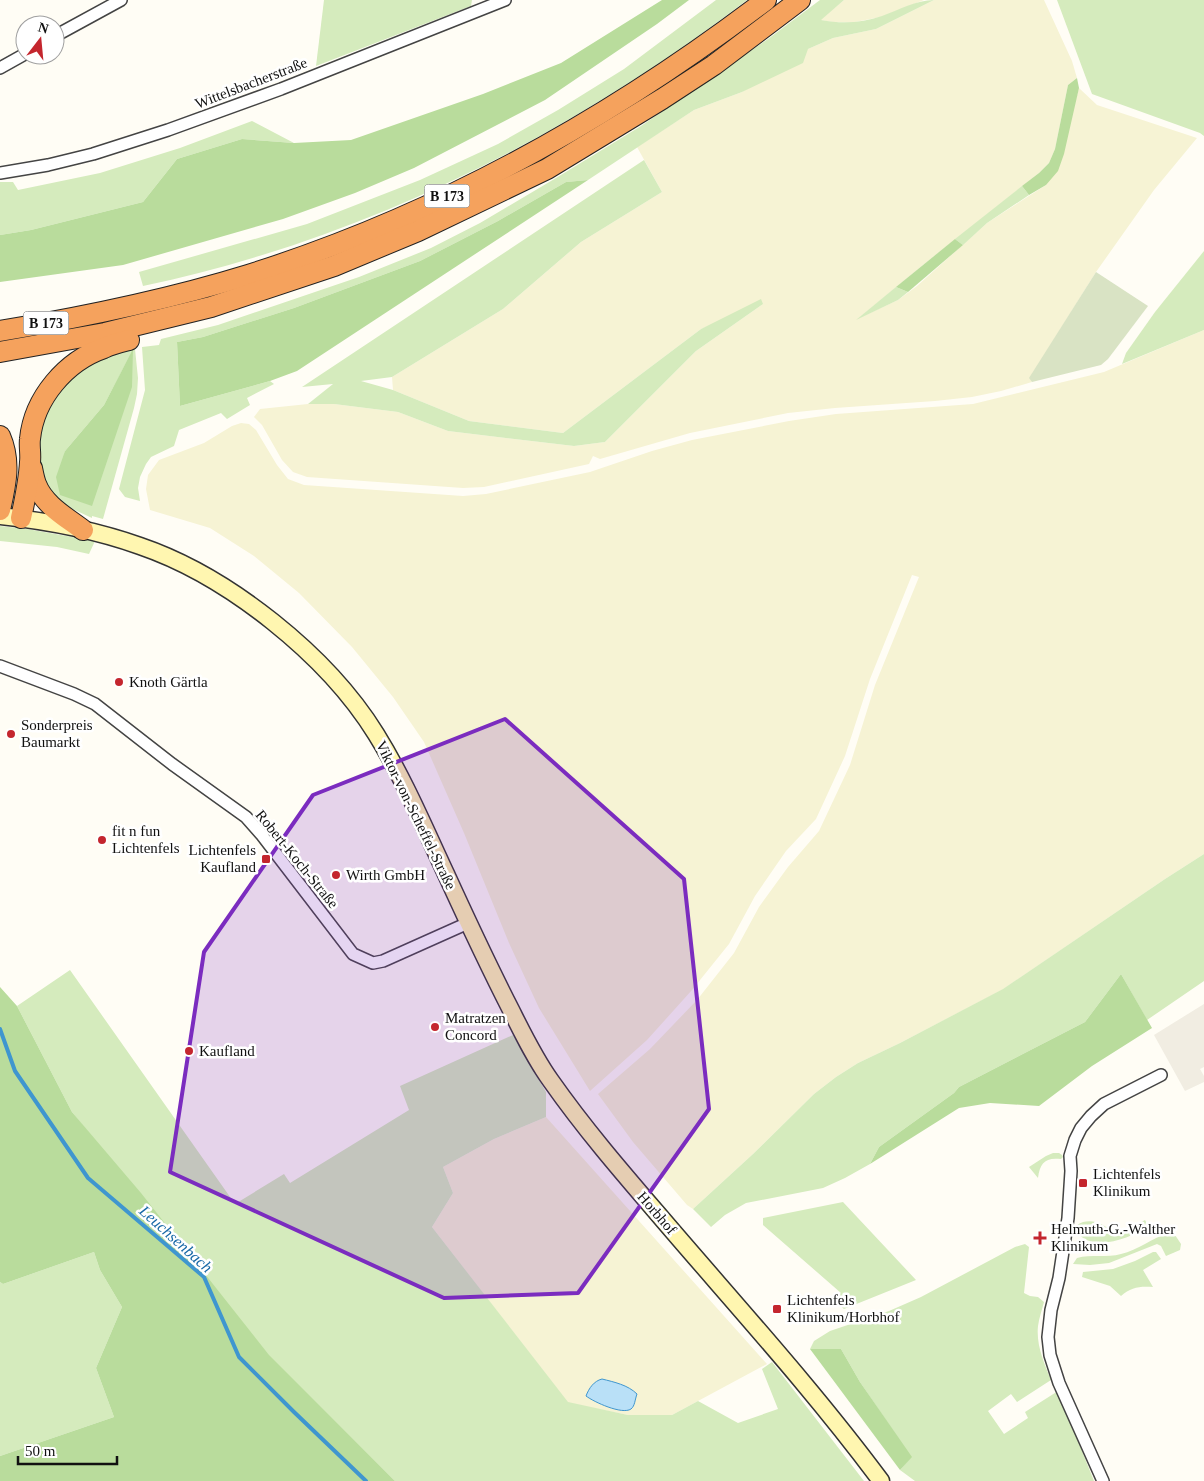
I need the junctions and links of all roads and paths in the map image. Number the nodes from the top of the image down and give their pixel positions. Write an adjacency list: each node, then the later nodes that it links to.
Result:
1 (121, 0): 5 (street)
2 (505, 0): 8 (street, Wittelsbacherstraße)
3 (766, 0): 10 (highway, B 173)
4 (800, 0): 9 (highway, B 173)
5 (65, 31)
6 (15, 60): 7 (street)
7 (0, 68)
8 (1, 170)
9 (210, 307): 11 (highway, B 173); 13 (highway)
10 (0, 331)
11 (0, 352)
12 (0, 436): 14 (highway)
13 (30, 461): 16 (highway); 17 (highway)
14 (0, 510)
15 (0, 516): 16 (main road, Viktor-von-Scheffel-Straße)
16 (20, 518): 17 (main road, Viktor-von-Scheffel-Straße)
17 (83, 530): 19 (main road, Viktor-von-Scheffel-Straße)
18 (0, 666): 19 (street, Robert-Koch-Straße)
19 (468, 923): 21 (main road, Horbhof)
20 (1161, 1075): 22 (street)
21 (881, 1481)
22 (1103, 1481)

